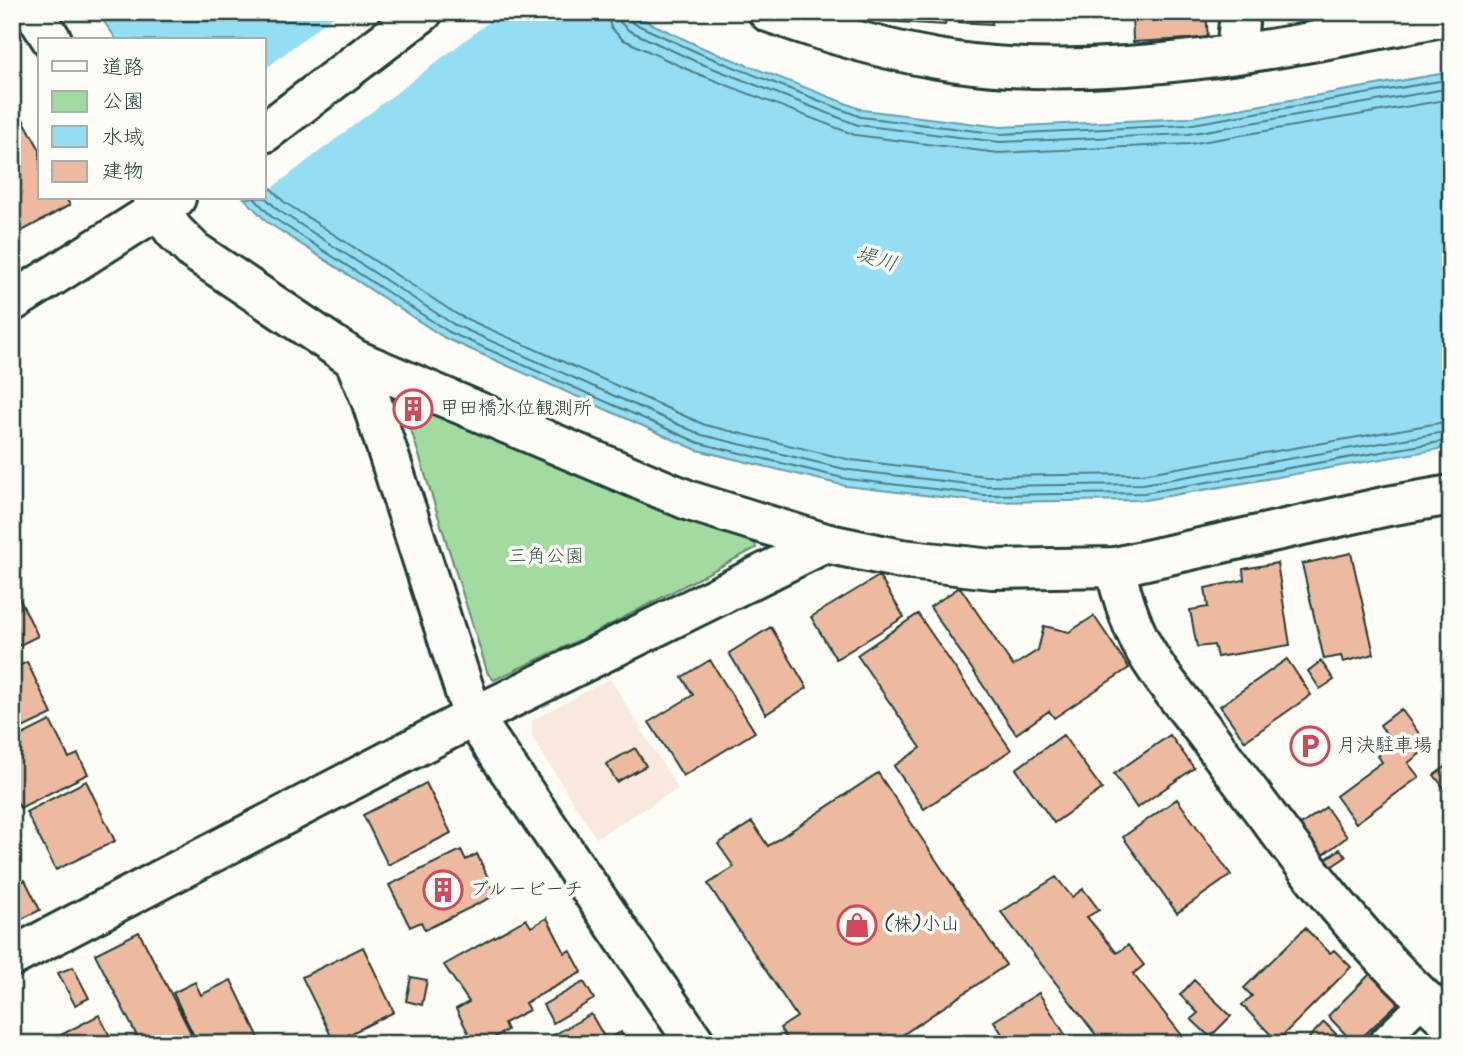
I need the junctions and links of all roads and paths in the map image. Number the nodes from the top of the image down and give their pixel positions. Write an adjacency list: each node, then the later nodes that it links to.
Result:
1 (34, 12): 6 (street)
2 (423, 12): 8 (street)
3 (768, 12): 7 (street)
4 (1240, 12): 7 (street)
5 (1451, 15): 7 (street)
6 (51, 38)
7 (1236, 53)
8 (266, 132)
9 (162, 202): 10 (street); 11 (street)
10 (12, 302)
11 (354, 359): 13 (street); 15 (street)
12 (1451, 495): 14 (street)
13 (825, 543): 14 (street); 15 (street)
14 (1115, 567): 17 (street)
15 (473, 718): 16 (street); 18 (street)
16 (12, 957)
17 (1438, 1011): 19 (lane)
18 (696, 1044)
19 (1380, 1044)

